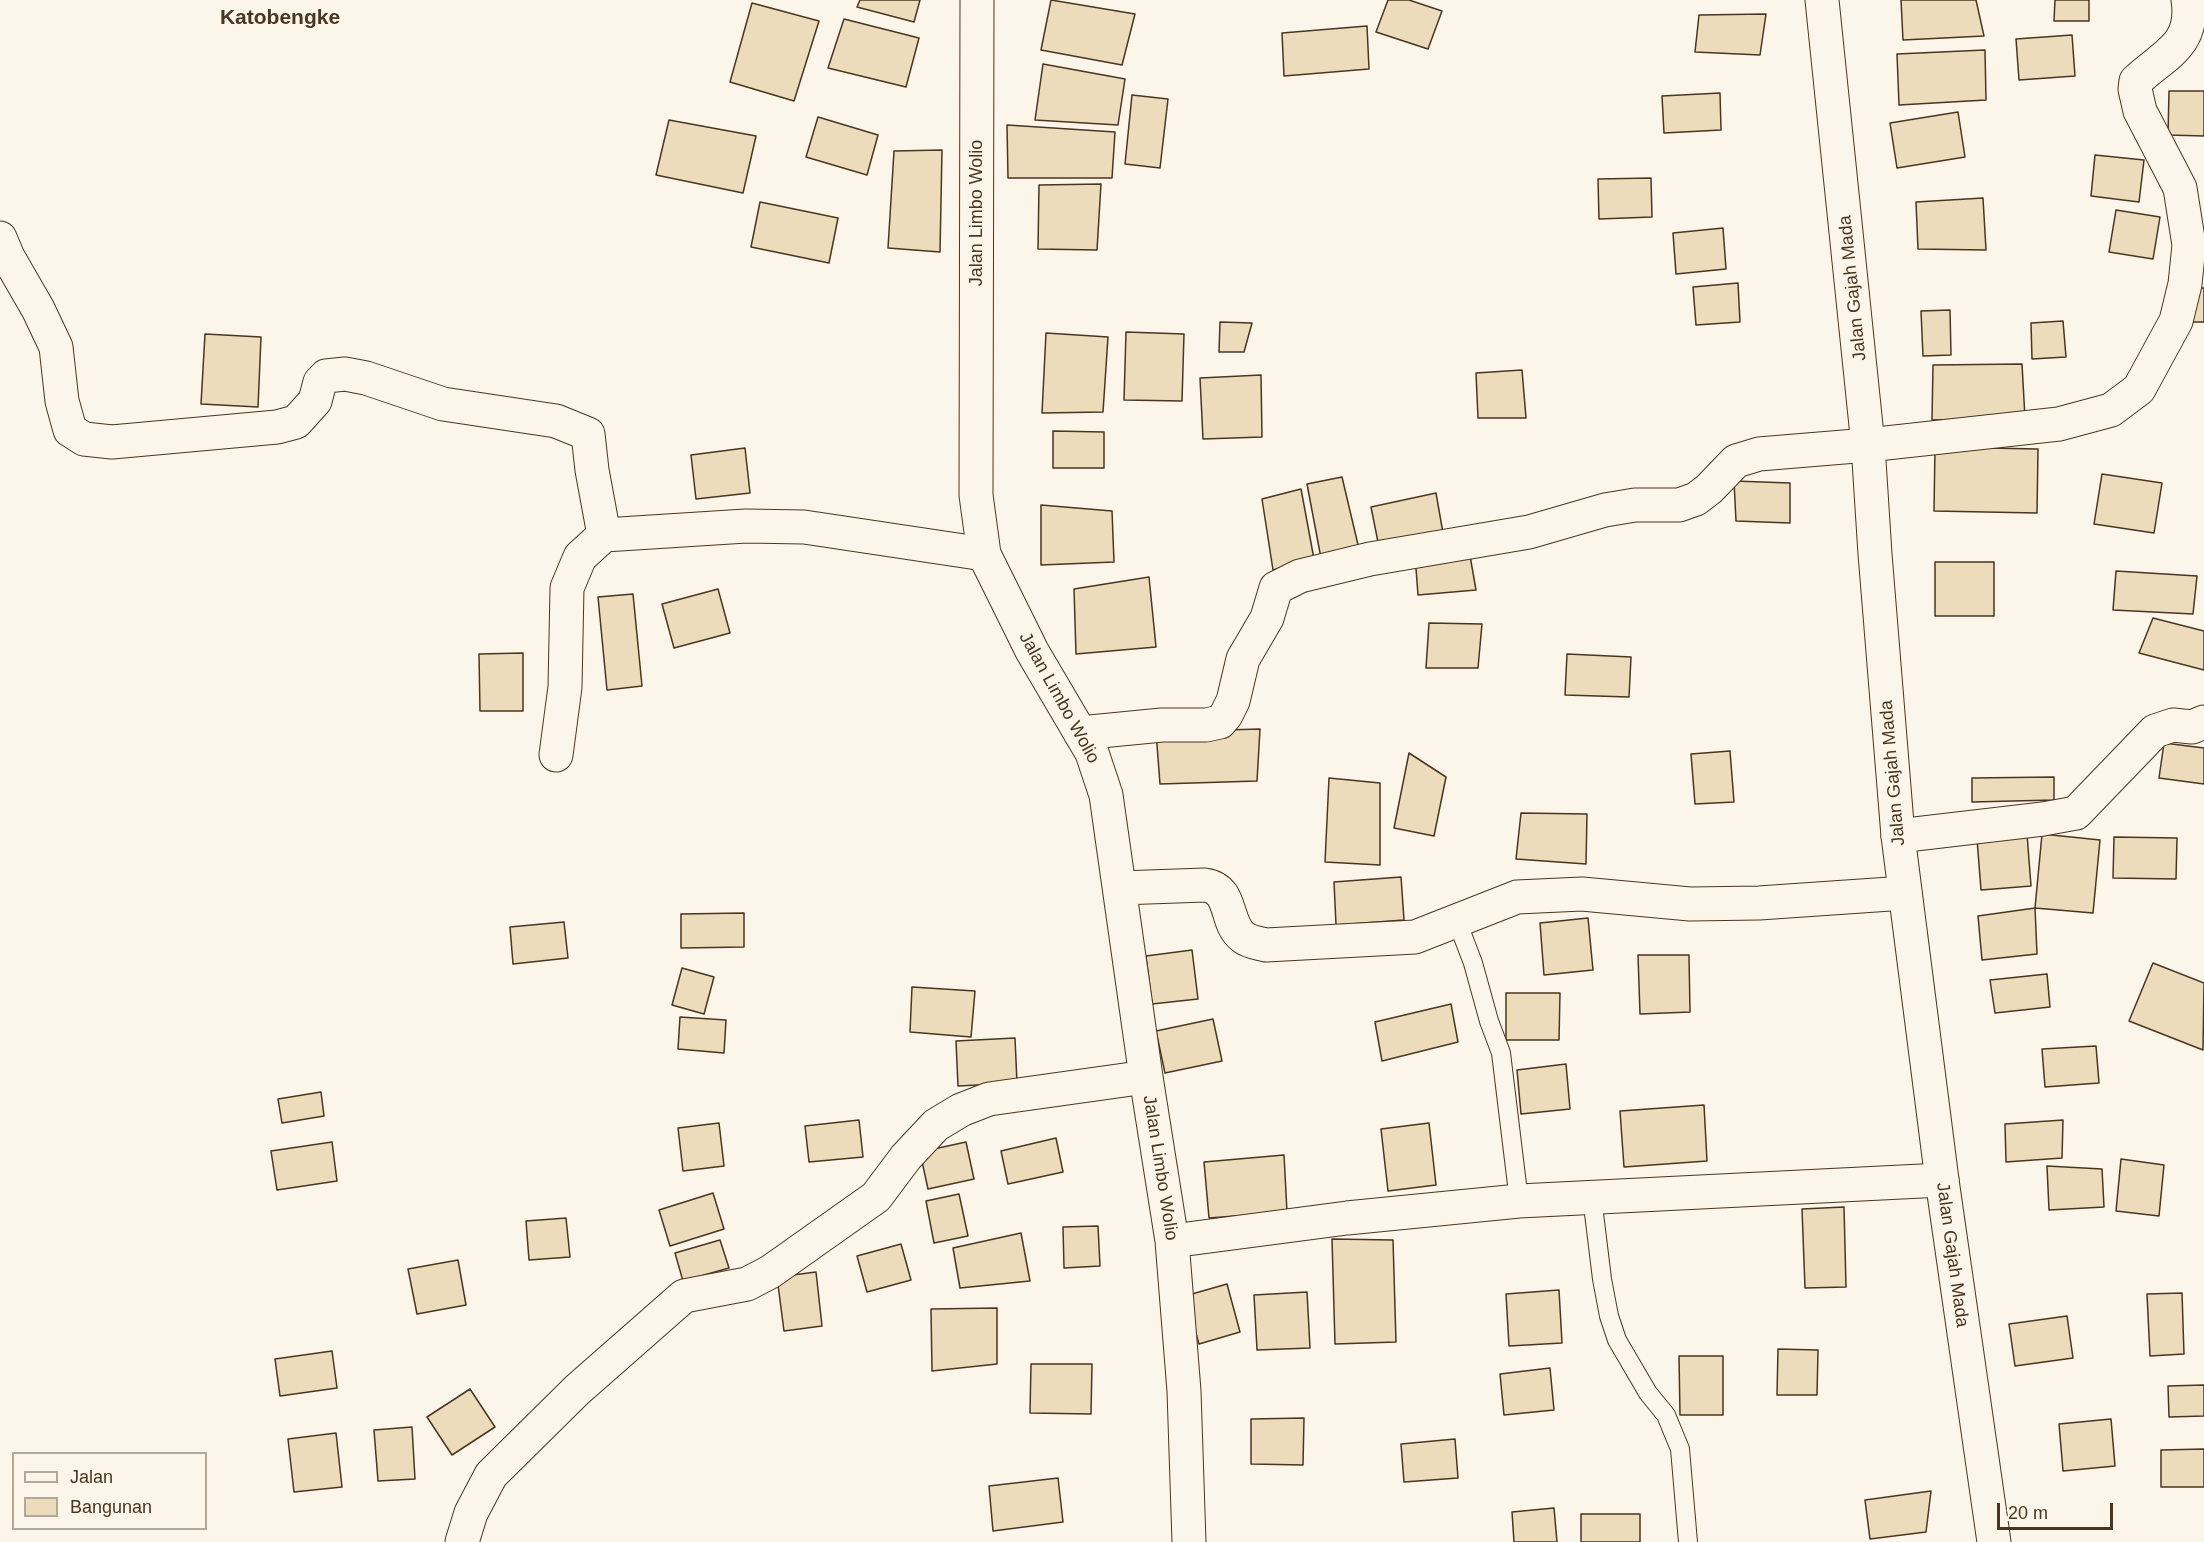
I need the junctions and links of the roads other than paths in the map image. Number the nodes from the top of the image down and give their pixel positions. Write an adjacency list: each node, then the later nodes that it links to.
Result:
1 (977, 0): 7 (main road, Jalan Limbo Wolio)
2 (1822, 0): 5 (main road, Jalan Gajah Mada)
3 (2188, 0): 5 (main road)
4 (0, 238): 6 (main road)
5 (1868, 445): 9 (main road); 11 (main road, Jalan Gajah Mada)
6 (604, 535): 7 (main road); 10 (main road)
7 (984, 554): 9 (main road, Jalan Limbo Wolio)
8 (2204, 722): 11 (main road)
9 (1080, 734): 12 (main road, Jalan Limbo Wolio)
10 (556, 755)
11 (1898, 836): 13 (main road, Jalan Gajah Mada)
12 (1120, 888): 14 (main road); 15 (main road, Jalan Limbo Wolio)
13 (1905, 893): 14 (main road); 16 (main road, Jalan Gajah Mada)
14 (1457, 921): 18 (lane)
15 (1146, 1077): 19 (main road, Jalan Limbo Wolio); 20 (main road)
16 (1941, 1180): 17 (main road); 23 (main road, Jalan Gajah Mada)
17 (1592, 1197): 18 (main road); 22 (lane)
18 (1519, 1201): 19 (main road)
19 (1172, 1241): 21 (main road, Jalan Limbo Wolio)
20 (462, 1542)
21 (1189, 1542)
22 (1688, 1542)
23 (1994, 1542)

